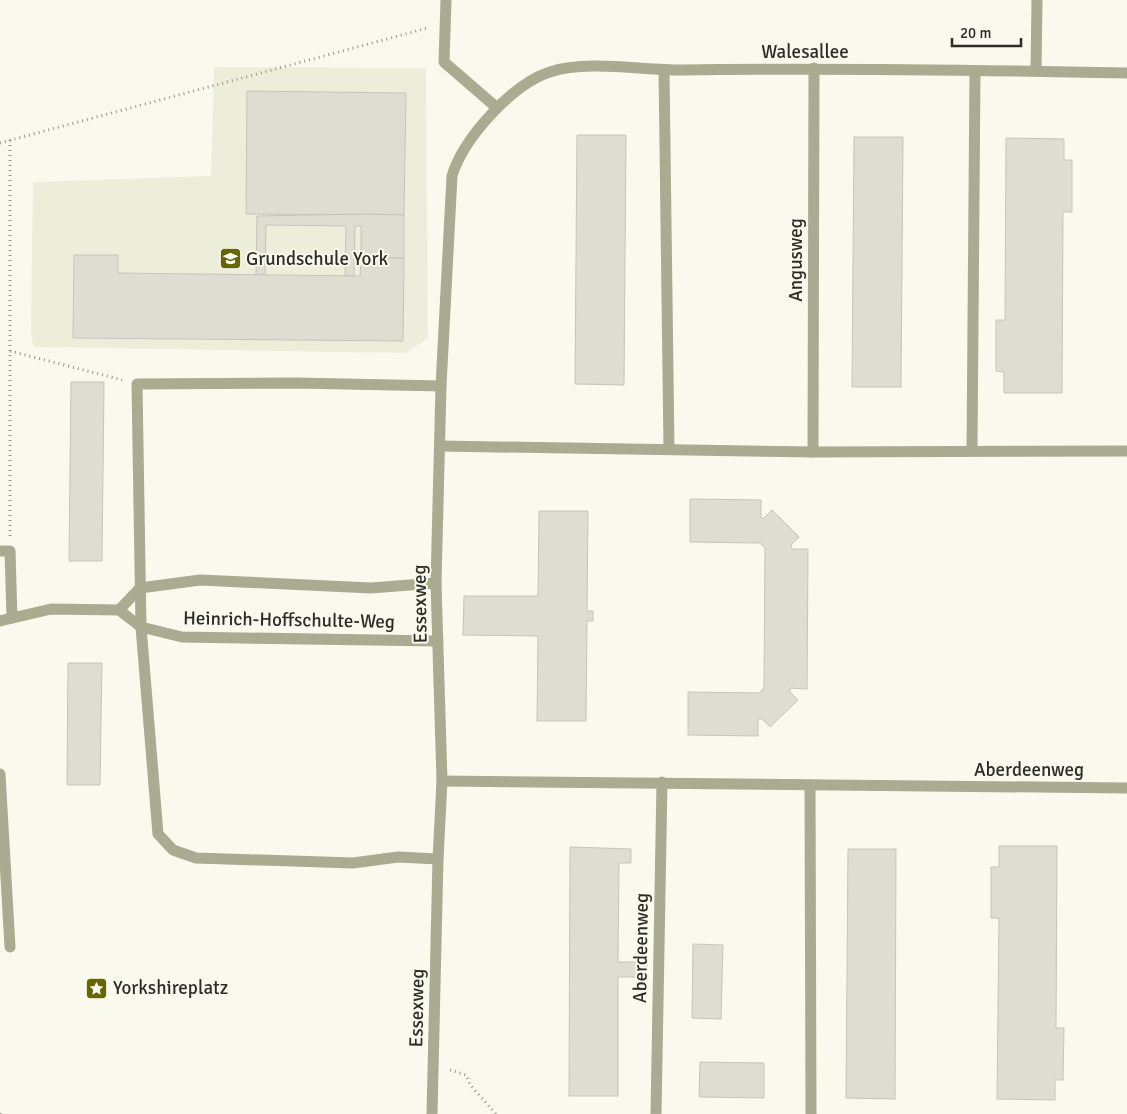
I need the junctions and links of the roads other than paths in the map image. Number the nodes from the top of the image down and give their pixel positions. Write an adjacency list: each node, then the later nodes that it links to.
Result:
1 (446, 0): 8 (lane)
2 (1037, 0): 6 (lane)
3 (814, 68): 4 (lane, Walesallee); 5 (lane, Walesallee); 14 (lane, Angusweg)
4 (664, 70): 8 (lane, Walesallee); 11 (lane)
5 (975, 71): 6 (lane, Walesallee); 12 (lane)
6 (1036, 71): 7 (lane, Walesallee)
7 (1127, 73)
8 (496, 107): 9 (lane, Essexweg)
9 (441, 386): 10 (lane, Essexweg); 17 (lane)
10 (440, 446): 11 (lane); 16 (lane, Essexweg)
11 (669, 449): 14 (lane)
12 (972, 450): 13 (lane); 14 (lane)
13 (1127, 451)
14 (813, 452)
15 (5, 551): 19 (lane)
16 (436, 583): 17 (lane); 21 (lane, Essexweg)
17 (140, 588): 18 (lane); 20 (lane)
18 (119, 610): 19 (lane); 20 (lane)
19 (6, 620)
20 (141, 627): 21 (lane, Heinrich-Hoffschulte-Weg); 27 (lane)
21 (438, 641): 23 (lane, Essexweg)
22 (0, 774): 28 (lane)
23 (442, 781): 24 (lane, Aberdeenweg); 27 (lane, Essexweg)
24 (662, 782): 25 (lane, Aberdeenweg); 30 (lane, Aberdeenweg)
25 (810, 785): 26 (lane, Aberdeenweg); 31 (lane)
26 (1127, 788)
27 (438, 859): 29 (lane, Essexweg)
28 (10, 947)
29 (432, 1114)
30 (656, 1114)
31 (811, 1114)

